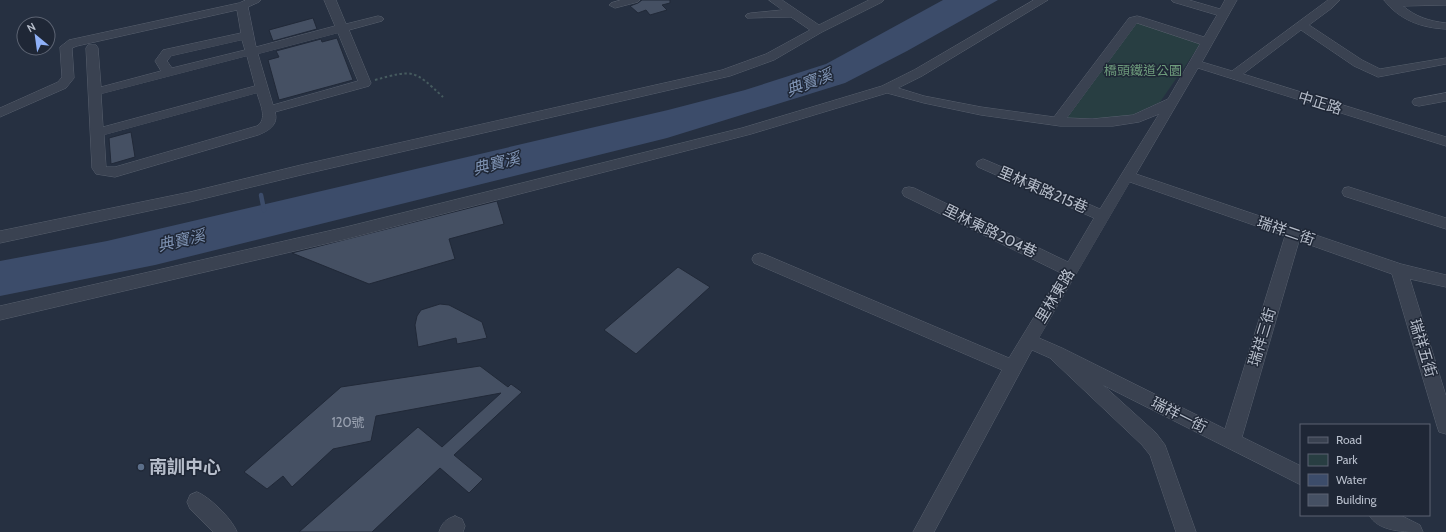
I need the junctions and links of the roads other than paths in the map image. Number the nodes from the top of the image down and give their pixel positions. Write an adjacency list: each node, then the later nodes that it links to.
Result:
1 (255, 0): 13 (street)
2 (330, 0): 20 (street)
3 (634, 0): 12 (street)
4 (775, 0): 14 (street)
5 (1042, 0): 31 (street)
6 (1176, 0): 15 (street)
7 (1231, 0): 15 (street, 里林東路)
8 (1334, 0): 18 (street)
9 (875, 1): 21 (street)
10 (1392, 2): 11 (street); 19 (street)
11 (1446, 2)
12 (615, 5)
13 (242, 6): 22 (street); 37 (street)
14 (793, 13): 16 (street); 21 (street)
15 (1223, 13): 23 (street, 里林東路)
16 (751, 16)
17 (378, 19): 20 (street)
18 (1301, 25): 26 (street); 29 (street)
19 (1446, 26)
20 (342, 29): 25 (street); 36 (street)
21 (818, 30): 48 (street)
22 (248, 35): 25 (street); 28 (street)
23 (1206, 42): 27 (street, 里林東路); 38 (street)
24 (92, 48): 32 (street)
25 (252, 52): 28 (street); 30 (street)
26 (1445, 61)
27 (1194, 63): 29 (street, 中正路); 34 (street, 里林東路)
28 (170, 73): 32 (street)
29 (1233, 76): 40 (street, 中正路)
30 (262, 88): 36 (street); 39 (street)
31 (887, 88): 38 (street); 53 (street)
32 (94, 92): 39 (street)
33 (1446, 97): 35 (street)
34 (1173, 102): 38 (street); 42 (street, 里林東路)
35 (1419, 102)
36 (269, 110): 39 (street)
37 (0, 113)
38 (1060, 122)
39 (97, 133)
40 (1444, 140)
41 (983, 164): 45 (street, 里林東路215巷)
42 (1127, 176): 45 (street, 里林東路); 47 (street, 瑞祥二街)
43 (909, 192): 50 (street, 里林東路204巷)
44 (1349, 192): 46 (street)
45 (1103, 216): 50 (street, 里林東路)
46 (1446, 224)
47 (1293, 234): 51 (street, 瑞祥二街); 58 (street, 瑞祥三街)
48 (0, 237)
49 (760, 259): 56 (street)
50 (1070, 270): 54 (street, 里林東路)
51 (1400, 270): 52 (street, 瑞祥二街); 57 (street, 瑞祥五街)
52 (1446, 281)
53 (0, 314)
54 (1028, 341): 55 (street, 瑞祥一街); 56 (street, 里林東路)
55 (1056, 353): 58 (street, 瑞祥一街); 64 (street)
56 (1013, 367): 63 (street, 里林東路)
57 (1446, 426)
58 (1231, 441): 59 (street, 瑞祥一街)
59 (1300, 476)
60 (197, 502): 62 (street)
61 (1382, 516): 65 (street)
62 (227, 532)
63 (922, 532)
64 (1186, 532)
65 (1414, 532)

